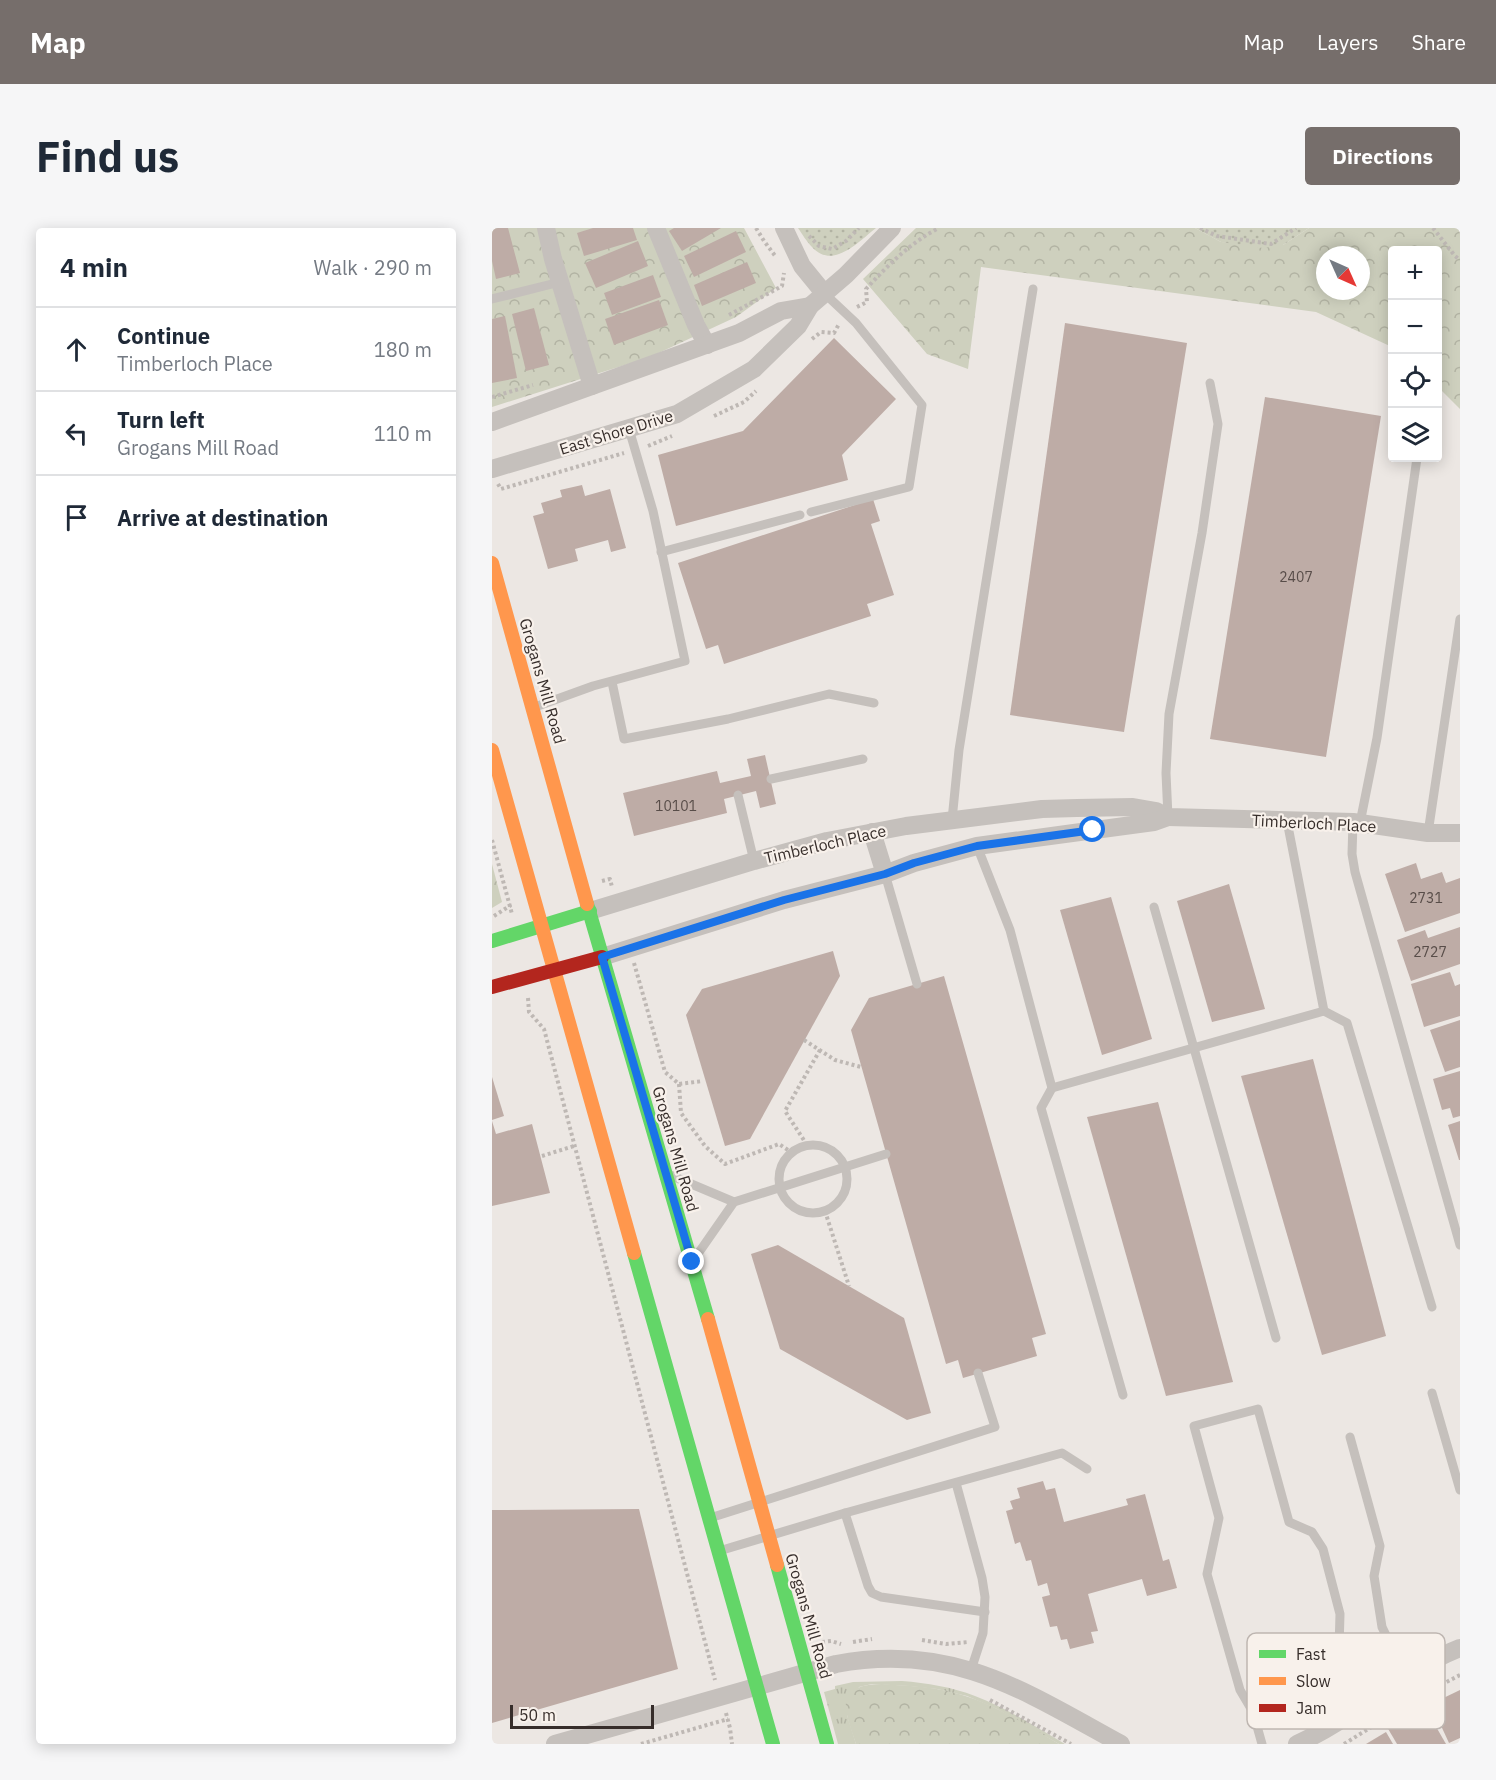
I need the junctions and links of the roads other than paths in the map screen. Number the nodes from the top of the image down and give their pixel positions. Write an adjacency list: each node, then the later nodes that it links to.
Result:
1 (546, 228): 5 (street)
2 (656, 228): 10 (street)
3 (784, 228): 7 (street)
4 (892, 228): 7 (street, East Shore Drive)
5 (560, 282): 8 (lane); 12 (street)
6 (1033, 289): 31 (lane)
7 (824, 293): 9 (street, East Shore Drive); 17 (lane)
8 (492, 299)
9 (810, 306): 10 (street); 14 (street, East Shore Drive)
10 (707, 345): 12 (street)
11 (1210, 382): 30 (lane)
12 (591, 386): 13 (street)
13 (492, 422)
14 (629, 429): 16 (street, East Shore Drive); 19 (lane)
15 (1416, 462): 33 (lane)
16 (492, 470)
17 (811, 512)
18 (800, 515): 19 (lane)
19 (661, 552): 22 (lane)
20 (492, 563): 24 (main road, Grogans Mill Road)
21 (1460, 619): 35 (lane)
22 (612, 682): 23 (lane); 24 (lane)
23 (874, 704)
24 (533, 708): 41 (main road, Grogans Mill Road)
25 (492, 750): 42 (main road)
26 (863, 759): 27 (lane)
27 (771, 779)
28 (738, 795): 38 (lane)
29 (973, 817): 30 (street, Timberloch Place); 31 (street, Timberloch Place); 37 (street)
30 (1168, 817): 32 (street, Timberloch Place); 37 (street, Timberloch Place)
31 (952, 820): 34 (street, Timberloch Place); 37 (street)
32 (1287, 820): 33 (street, Timberloch Place); 48 (lane)
33 (1356, 823): 35 (street, Timberloch Place); 56 (lane)
34 (872, 832): 38 (street, Timberloch Place); 39 (street)
35 (1428, 833): 36 (street, Timberloch Place)
36 (1460, 833)
37 (968, 849): 39 (street, Timberloch Place); 50 (lane)
38 (754, 861): 41 (street, Timberloch Place)
39 (885, 874): 44 (street, Timberloch Place); 46 (lane)
40 (1154, 907): 49 (lane)
41 (590, 911): 42 (main road, Timberloch Place); 44 (main road, Grogans Mill Road)
42 (542, 926): 43 (main road, Timberloch Place); 45 (main road)
43 (492, 941)
44 (602, 957): 45 (main road, Timberloch Place); 53 (main road, Grogans Mill Road)
45 (554, 970): 47 (main road, Timberloch Place); 69 (main road)
46 (917, 984)
47 (492, 987)
48 (1324, 1011): 49 (lane); 58 (lane)
49 (1194, 1049): 50 (lane); 59 (lane)
50 (1052, 1088): 62 (lane)
51 (886, 1154): 52 (lane)
52 (846, 1168): 54 (lane); 54 (lane); 54 (lane)
53 (666, 1173): 55 (lane); 57 (main road, Grogans Mill Road)
54 (779, 1188): 55 (lane)
55 (734, 1202): 57 (lane)
56 (1460, 1245)
57 (692, 1262): 67 (main road, Grogans Mill Road)
58 (1432, 1307)
59 (1276, 1338)
60 (978, 1373): 67 (lane)
61 (1432, 1393): 66 (lane)
62 (1123, 1395)
63 (1350, 1437): 74 (lane)
64 (1087, 1469): 65 (lane)
65 (956, 1483): 68 (lane); 72 (lane)
66 (1460, 1490)
67 (760, 1502): 69 (lane); 70 (main road, Grogans Mill Road)
68 (845, 1513): 70 (lane); 72 (lane)
69 (710, 1518): 71 (main road)
70 (769, 1536): 71 (lane); 78 (main road, Grogans Mill Road)
71 (719, 1551): 79 (main road)
72 (985, 1612): 77 (lane)
73 (1339, 1633): 80 (lane)
74 (1385, 1633)
75 (1460, 1648): 76 (street)
76 (1445, 1656)
77 (972, 1670): 78 (street); 86 (street)
78 (808, 1671): 79 (street); 85 (main road, Grogans Mill Road)
79 (758, 1686): 83 (street); 84 (main road)
80 (1247, 1702)
81 (1258, 1729): 87 (lane)
82 (1326, 1729): 88 (street)
83 (555, 1744)
84 (773, 1744)
85 (826, 1744)
86 (1121, 1744)
87 (1262, 1744)
88 (1297, 1744)

